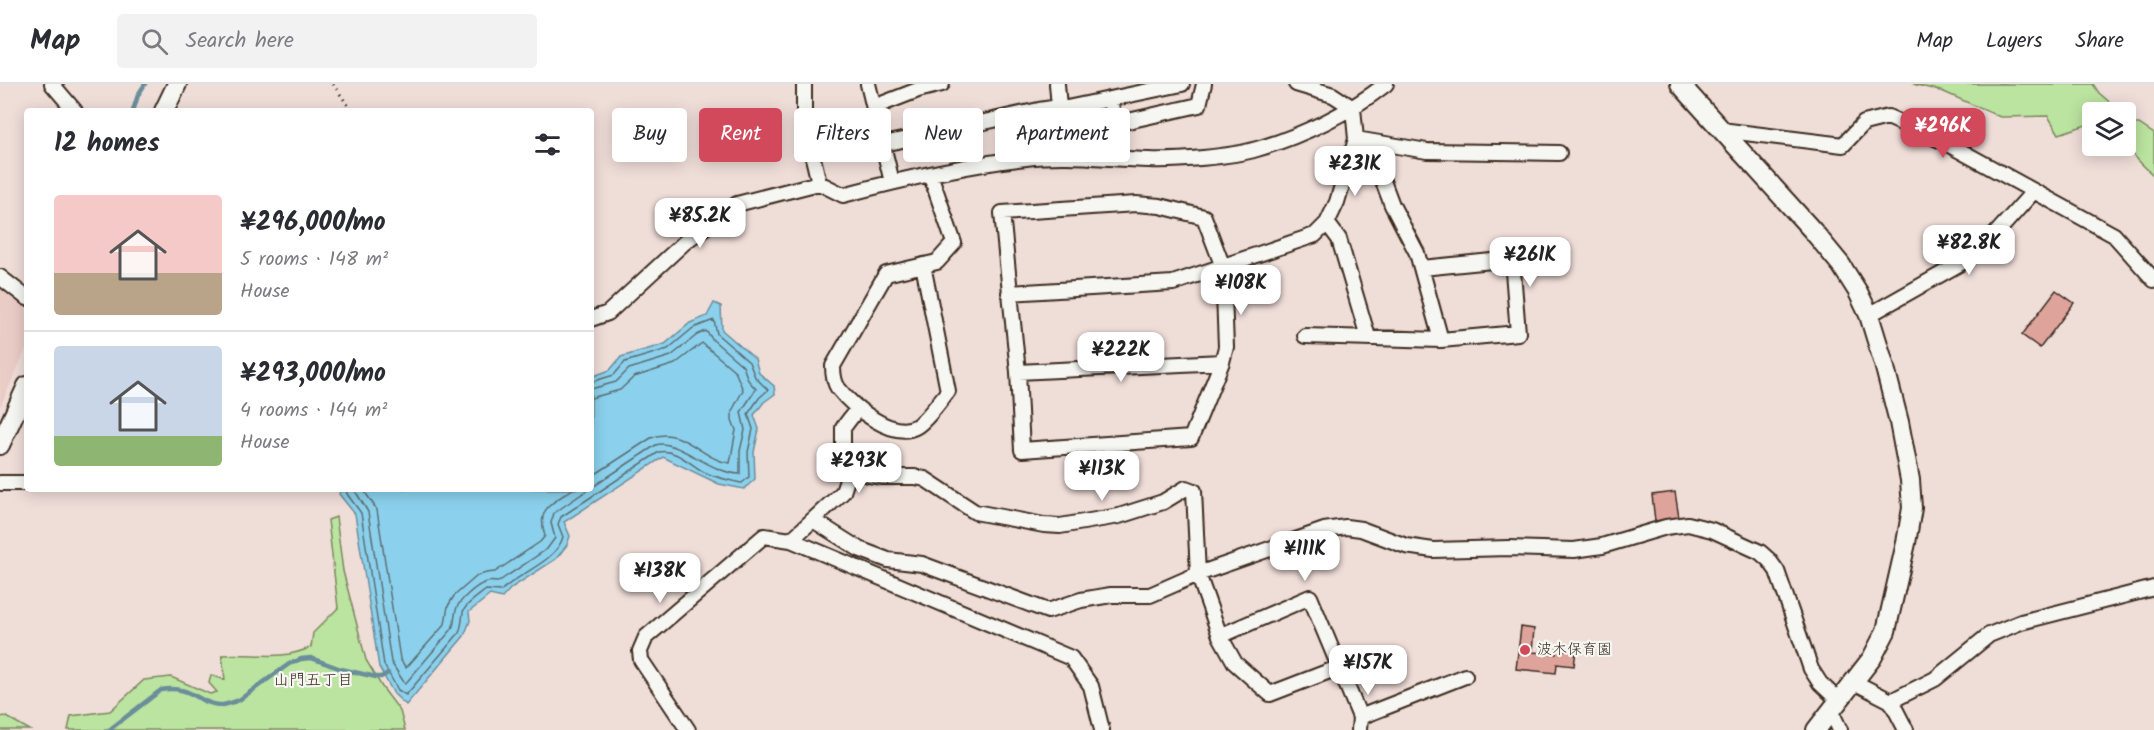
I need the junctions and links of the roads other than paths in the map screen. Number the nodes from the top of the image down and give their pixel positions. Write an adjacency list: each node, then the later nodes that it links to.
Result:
1 (52, 84): 15 (street)
2 (177, 84): 16 (street)
3 (804, 84): 26 (street)
4 (868, 84): 13 (street)
5 (942, 84): 13 (street)
6 (1057, 84): 14 (street)
7 (1182, 84): 12 (street)
8 (1204, 84): 12 (street)
9 (1296, 84): 17 (street)
10 (1386, 84): 17 (street)
11 (1680, 84): 18 (street)
12 (1110, 99): 14 (street)
13 (874, 106)
14 (1059, 107): 20 (street)
15 (72, 108)
16 (165, 108)
17 (1353, 108): 19 (street); 24 (street)
18 (1721, 130): 27 (street); 36 (street)
19 (1356, 140): 21 (street); 22 (street)
20 (891, 143)
21 (1559, 153)
22 (1350, 158): 28 (street); 31 (street)
23 (888, 162): 25 (street)
24 (930, 174): 25 (street); 29 (street)
25 (892, 182): 26 (street)
26 (819, 183): 37 (street)
27 (2033, 192): 33 (street); 36 (street)
28 (1327, 223): 30 (street); 39 (street)
29 (923, 265): 44 (street); 44 (street)
30 (1222, 267): 34 (street); 34 (street); 41 (street)
31 (1422, 268): 40 (street); 40 (street)
32 (0, 277): 35 (street)
33 (2154, 280)
34 (1009, 294): 42 (street)
35 (24, 296)
36 (1869, 315): 56 (street)
37 (594, 318)
38 (1305, 336): 39 (street)
39 (1368, 337): 40 (street)
40 (1441, 340)
41 (1222, 362): 42 (street); 42 (street)
42 (1018, 372)
43 (24, 393): 45 (street)
44 (858, 408): 46 (street)
45 (0, 445)
46 (843, 463): 49 (street); 51 (street)
47 (0, 483): 48 (street)
48 (24, 483)
49 (813, 520): 50 (street); 51 (street)
50 (791, 540): 60 (street); 61 (street)
51 (1198, 574): 53 (street); 58 (street)
52 (2154, 588): 57 (street)
53 (1220, 636): 54 (street); 54 (street)
54 (1341, 667): 59 (street)
55 (1465, 676): 59 (street)
56 (1854, 682): 57 (street); 58 (street)
57 (1892, 701): 64 (street)
58 (1835, 706): 62 (street); 63 (street)
59 (1359, 724)
60 (687, 730)
61 (1102, 730)
62 (1816, 730)
63 (1840, 730)
64 (1906, 730)

